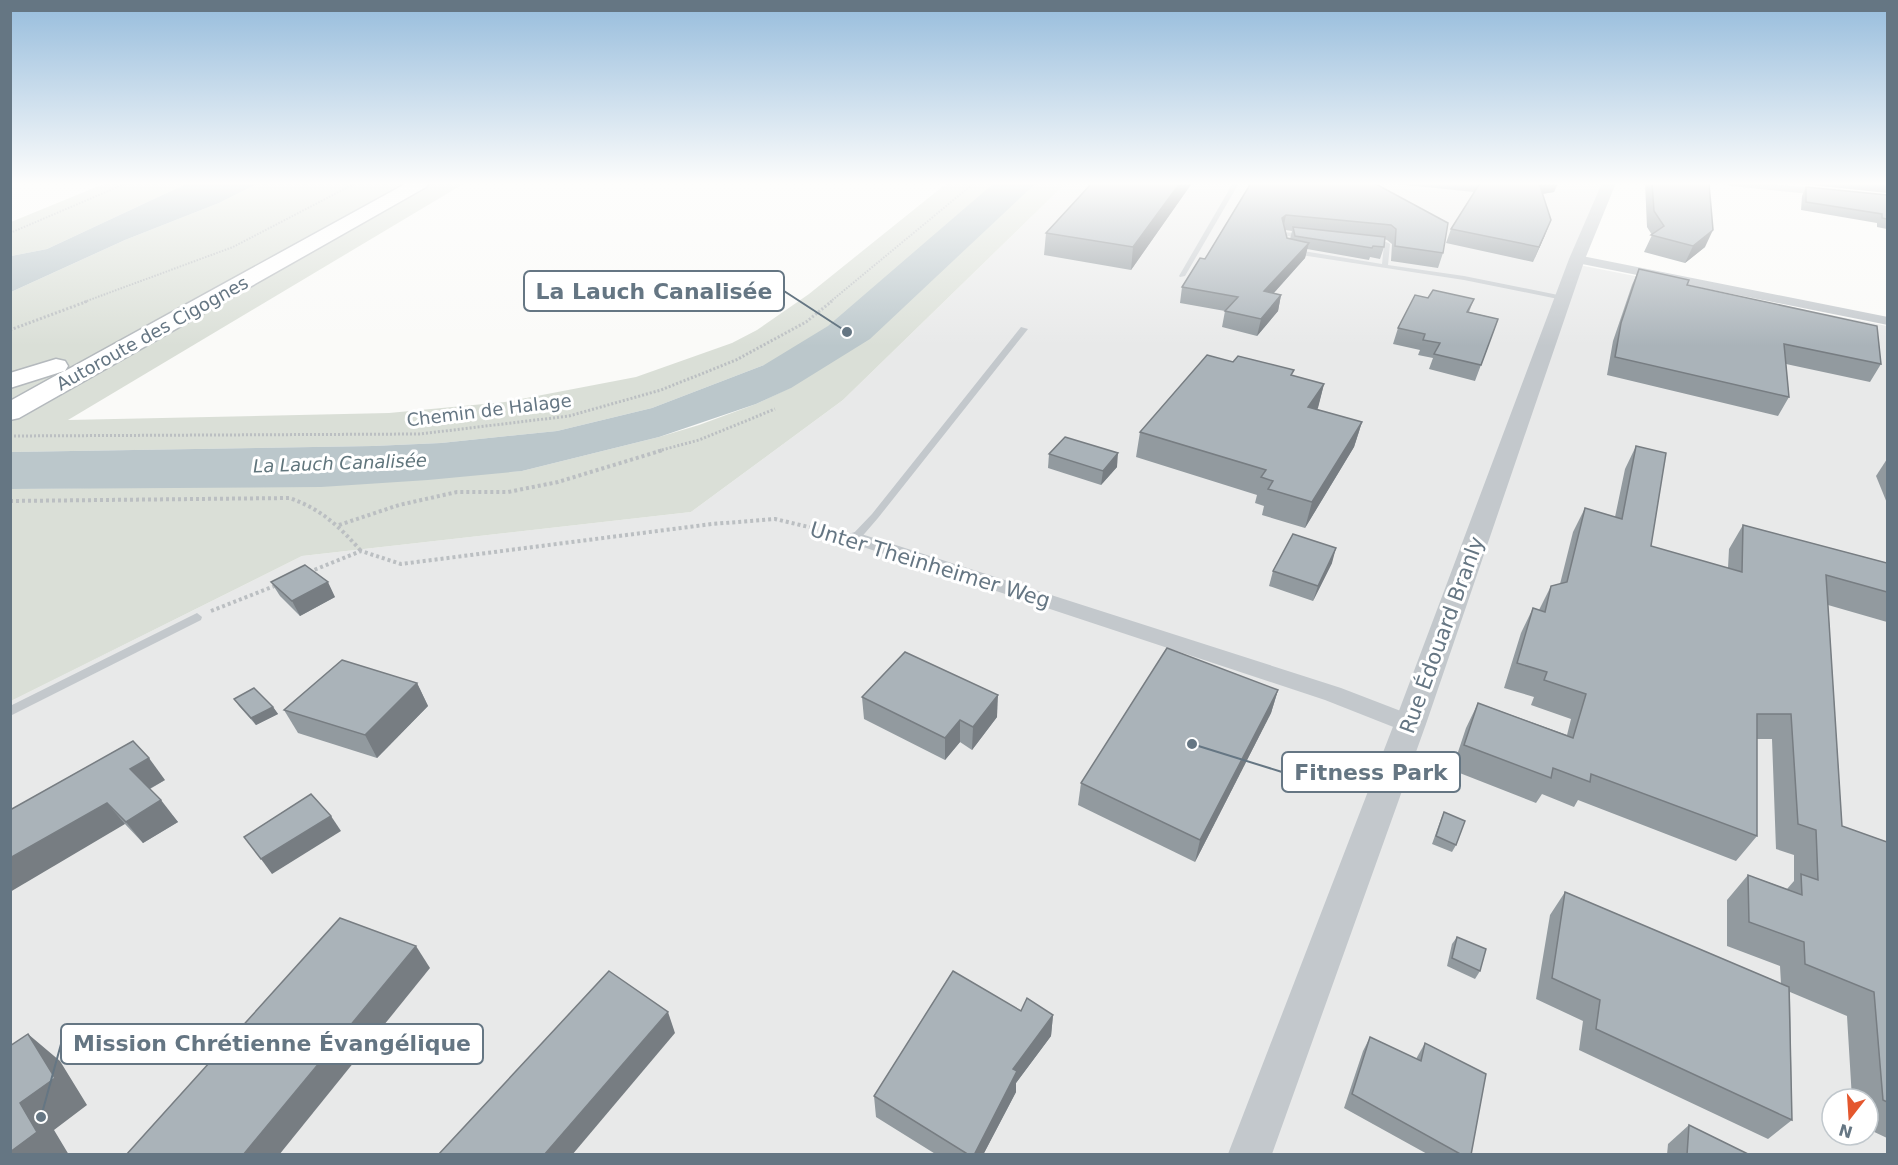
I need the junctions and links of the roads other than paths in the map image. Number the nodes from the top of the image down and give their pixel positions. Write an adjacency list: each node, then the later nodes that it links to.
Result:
1 (295, 237): 13 (highway, Autoroute des Cigognes)
2 (323, 237): 16 (highway, Autoroute des Cigognes)
3 (1204, 237): 9 (lane)
4 (1284, 237): 8 (lane)
5 (1586, 237): 7 (street, Rue Édouard Branly)
6 (1365, 241): 8 (lane)
7 (1577, 259): 10 (street, Rue Édouard Branly); 11 (street)
8 (1385, 266): 10 (lane)
9 (1182, 276)
10 (1563, 298): 20 (street, Rue Édouard Branly)
11 (1887, 321)
12 (1024, 329): 17 (lane)
13 (56, 366): 14 (highway); 15 (highway, Autoroute des Cigognes)
14 (10, 381)
15 (10, 392)
16 (10, 412)
17 (855, 538): 20 (street, Unter Theinheimer Weg)
18 (197, 617): 19 (lane)
19 (10, 712)
20 (1410, 724): 21 (street, Rue Édouard Branly)
21 (1251, 1155)

